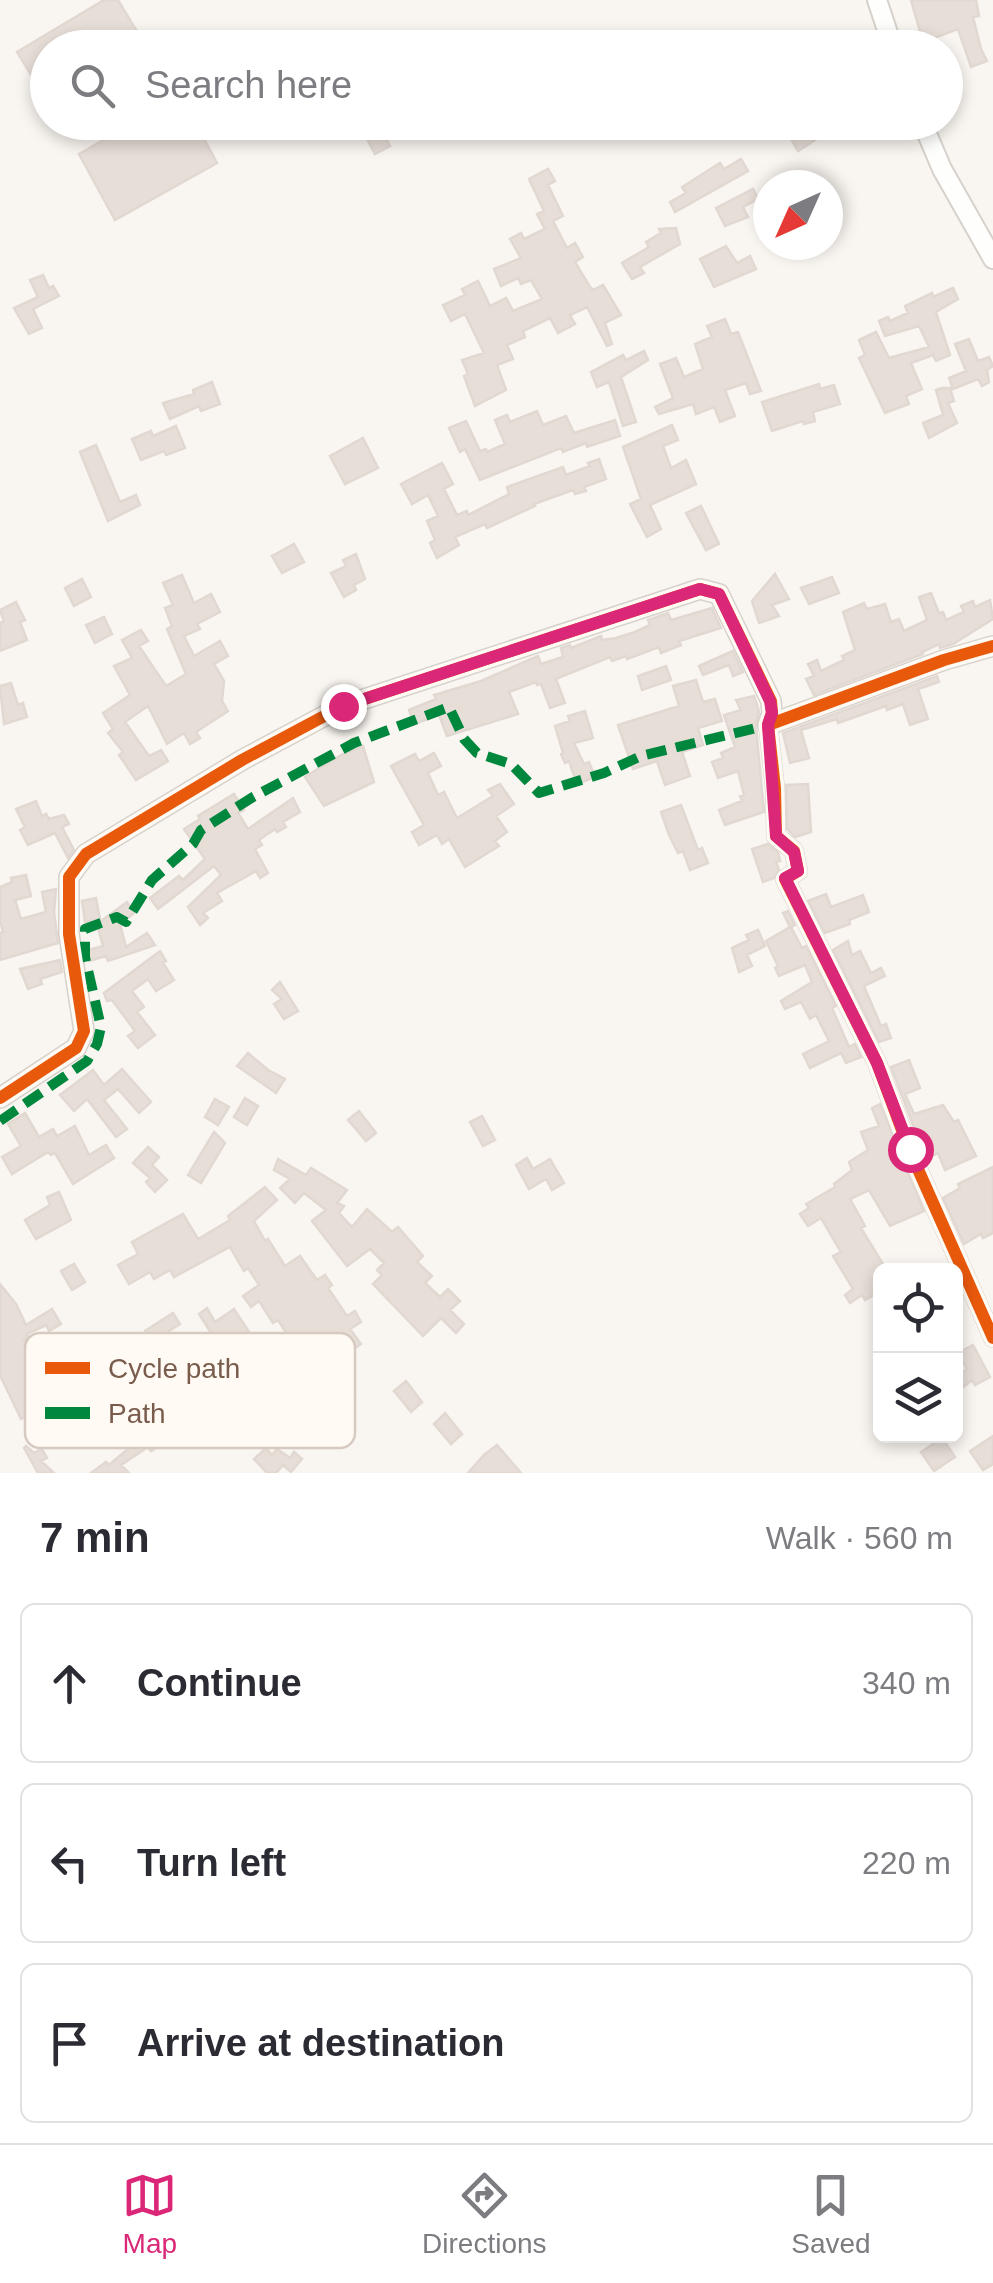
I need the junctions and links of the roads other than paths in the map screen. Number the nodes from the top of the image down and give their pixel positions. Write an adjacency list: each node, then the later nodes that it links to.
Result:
1 (877, 0): 2 (street)
2 (888, 30)
3 (930, 140): 4 (street)
4 (993, 260)
5 (993, 646): 6 (street)
6 (768, 725): 7 (street); 8 (street)
7 (0, 1098)
8 (993, 1338)

